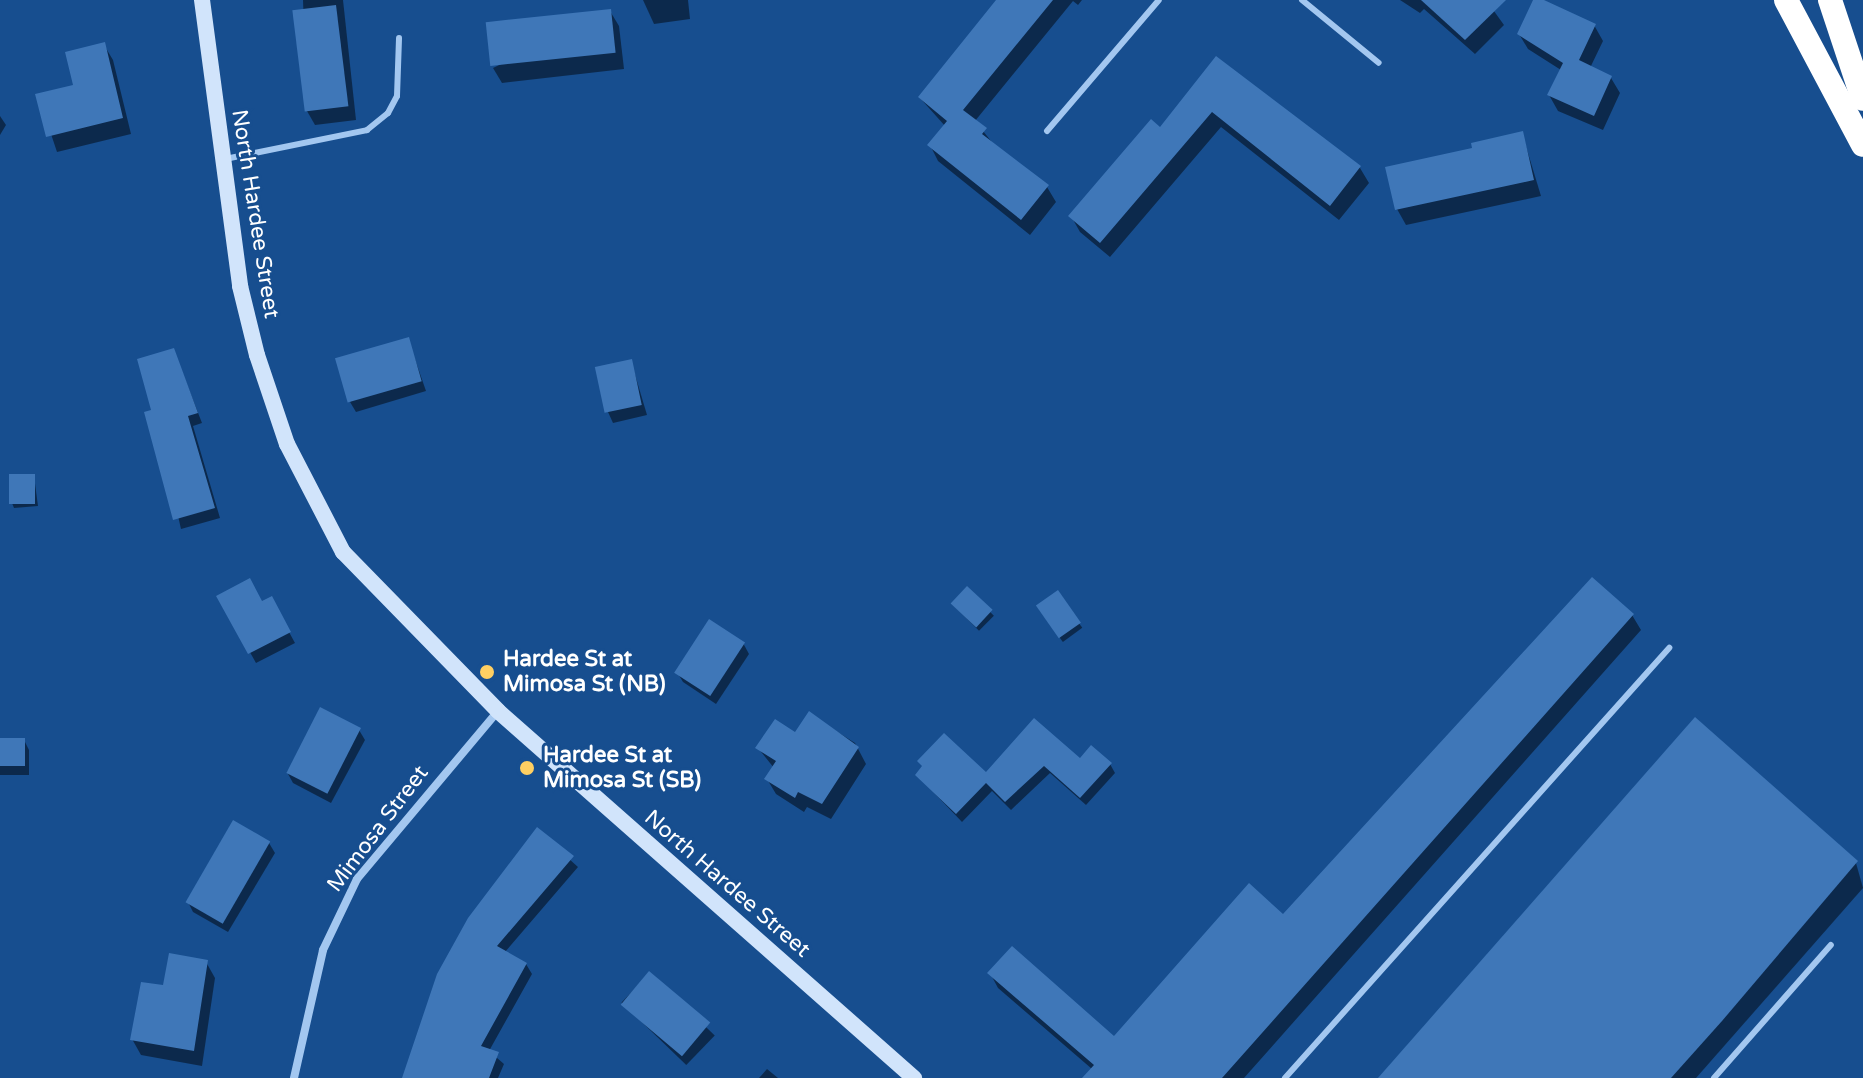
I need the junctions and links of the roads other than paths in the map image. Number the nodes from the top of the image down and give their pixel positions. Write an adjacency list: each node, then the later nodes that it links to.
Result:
1 (202, 0): 11 (street, North Hardee Street)
2 (1159, 0): 9 (lane)
3 (1302, 0): 7 (lane)
4 (1786, 0): 10 (highway)
5 (1830, 0): 8 (highway)
6 (399, 38): 11 (lane)
7 (1379, 63)
8 (1863, 99)
9 (1047, 131)
10 (1863, 145)
11 (223, 159): 13 (street, North Hardee Street)
12 (1669, 648): 17 (lane)
13 (498, 711): 15 (street, Mimosa Street); 16 (street, North Hardee Street)
14 (1831, 945): 18 (lane)
15 (294, 1078)
16 (914, 1078)
17 (1285, 1078)
18 (1714, 1078)

